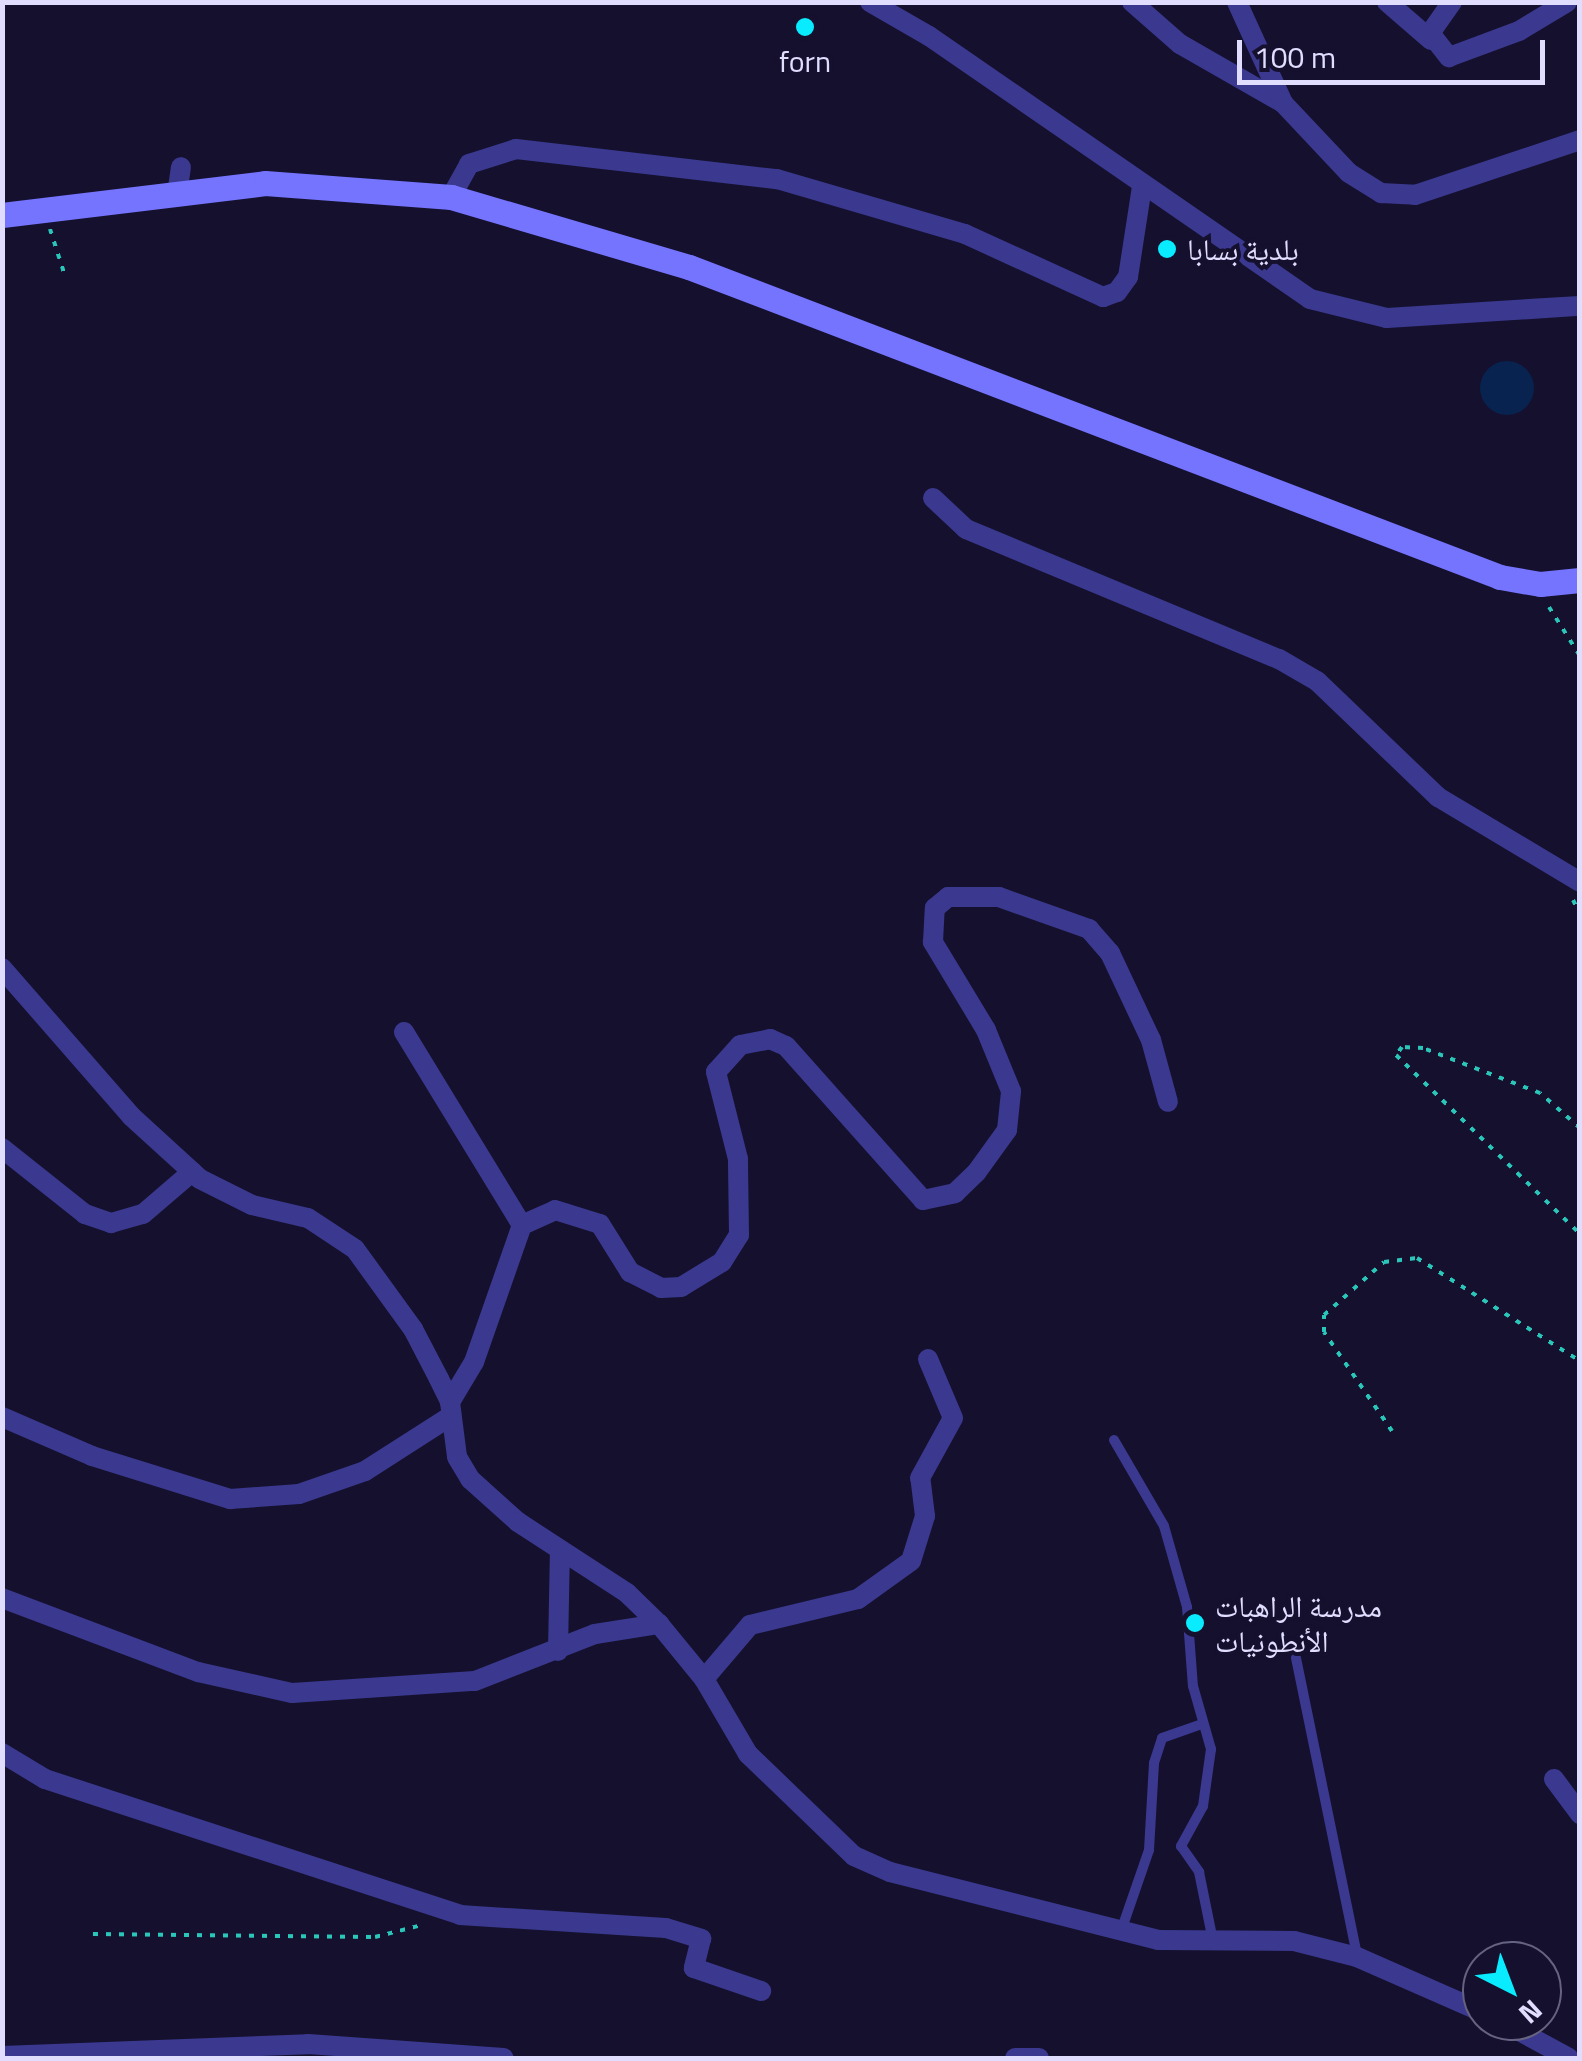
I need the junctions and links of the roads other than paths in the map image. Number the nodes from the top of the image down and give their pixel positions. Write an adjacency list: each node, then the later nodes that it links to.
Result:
1 (870, 2): 11 (street)
2 (1132, 2): 8 (street)
3 (1238, 2): 8 (street)
4 (1387, 2): 7 (street)
5 (1452, 2): 7 (street)
6 (1567, 2): 7 (street)
7 (1431, 40)
8 (1283, 103): 9 (street)
9 (1580, 140)
10 (181, 167): 12 (street)
11 (1142, 187): 13 (street); 15 (street)
12 (176, 194): 13 (street); 14 (street)
13 (451, 197): 17 (street)
14 (2, 215)
15 (1580, 306)
16 (932, 498): 18 (street)
17 (1580, 580)
18 (1580, 882)
19 (2, 968): 23 (street)
20 (404, 1032): 24 (street)
21 (1168, 1102): 24 (street)
22 (2, 1148): 23 (street)
23 (192, 1172): 26 (street)
24 (522, 1225): 26 (street)
25 (928, 1359): 34 (street)
26 (449, 1410): 27 (street); 29 (street)
27 (2, 1416)
28 (1114, 1440): 35 (lane)
29 (560, 1550): 31 (street); 32 (street)
30 (2, 1598): 32 (street)
31 (659, 1624): 32 (street); 34 (street)
32 (558, 1651)
33 (1296, 1658): 41 (lane)
34 (704, 1679): 39 (street)
35 (1202, 1724): 39 (lane); 40 (lane)
36 (2, 1753): 42 (street)
37 (1554, 1779): 38 (street)
38 (1580, 1814)
39 (1120, 1931): 40 (street)
40 (1212, 1936): 41 (street)
41 (1357, 1957): 43 (street)
42 (761, 1992)
43 (1462, 2003)
44 (1538, 2041): 49 (street)
45 (2, 2056): 46 (street)
46 (504, 2058)
47 (1016, 2058): 48 (street)
48 (1039, 2058)
49 (1569, 2058)

